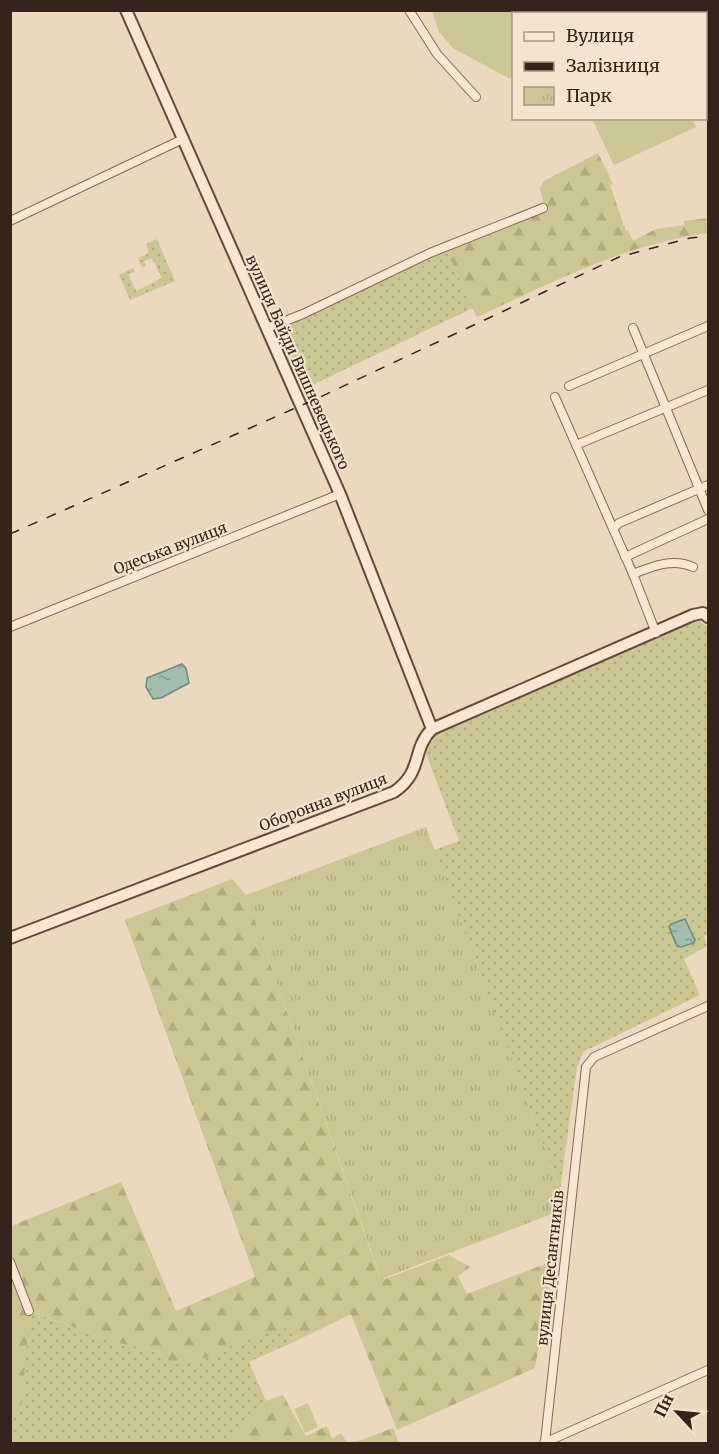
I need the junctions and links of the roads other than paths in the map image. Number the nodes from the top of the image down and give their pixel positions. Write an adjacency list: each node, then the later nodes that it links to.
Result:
1 (126, 10): 4 (street, вулиця Байди Вишневецького)
2 (409, 10): 3 (street)
3 (476, 98)
4 (183, 139): 6 (street); 8 (street, вулиця Байди Вишневецького)
5 (543, 208): 8 (street)
6 (10, 221)
7 (708, 326): 10 (street)
8 (267, 328): 18 (street, вулиця Байди Вишневецького)
9 (633, 328): 10 (street)
10 (643, 353): 11 (street); 14 (street)
11 (569, 386)
12 (708, 390): 14 (street)
13 (555, 397): 15 (street)
14 (666, 408): 15 (street); 17 (street)
15 (576, 445): 21 (street)
16 (708, 484): 17 (street)
17 (699, 488): 19 (street); 21 (street)
18 (340, 494): 26 (street, Одеська вулиця); 28 (street, вулиця Байди Вишневецького)
19 (708, 510)
20 (708, 519): 22 (street)
21 (613, 529): 22 (street)
22 (625, 557): 24 (street)
23 (693, 567): 24 (street)
24 (633, 574): 27 (street)
25 (708, 617): 27 (street)
26 (10, 627)
27 (656, 633): 28 (street)
28 (432, 729): 29 (street, Оборонна вулиця)
29 (10, 938)
30 (708, 1006): 34 (street, вулиця Десантників)
31 (10, 1262): 32 (street)
32 (29, 1311)
33 (708, 1370): 34 (street)
34 (544, 1443)

